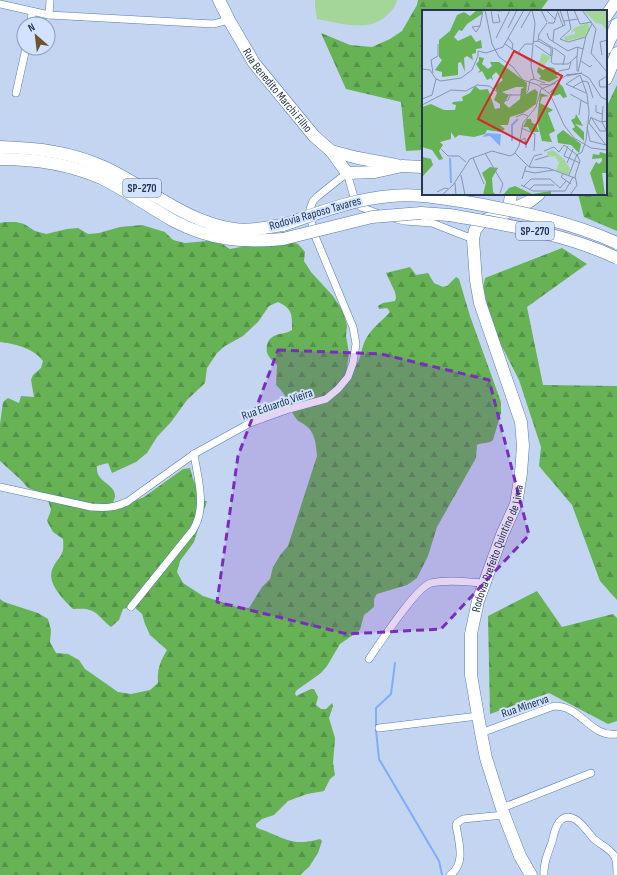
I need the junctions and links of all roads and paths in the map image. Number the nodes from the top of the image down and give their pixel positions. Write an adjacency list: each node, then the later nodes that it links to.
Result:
1 (50, 0): 6 (street)
2 (219, 0): 9 (main road, Rua Benedito Marchi Filho)
3 (617, 0): 7 (main road)
4 (0, 4): 5 (street)
5 (32, 12): 6 (street); 8 (street)
6 (49, 14): 9 (street)
7 (607, 15)
8 (32, 16)
9 (229, 20): 17 (main road, Rua Benedito Marchi Filho)
10 (617, 24): 11 (main road)
11 (607, 46)
12 (617, 53): 14 (main road)
13 (24, 56): 15 (street)
14 (607, 78)
15 (16, 93)
16 (0, 147): 22 (main road, Rodovia Raposo Tavares / SP-270, bridge)
17 (331, 151): 19 (main road); 21 (main road, Rua Benedito Marchi Filho)
18 (0, 159): 29 (main road, Rodovia Raposo Tavares / SP-270, bridge)
19 (402, 166): 20 (main road); 21 (main road)
20 (422, 167)
21 (347, 174): 27 (street); 30 (street, Rua Eduardo Vieira)
22 (421, 194)
23 (426, 195): 28 (main road, Rodovia Raposo Tavares / SP-270, bridge)
24 (511, 195): 26 (main road)
25 (534, 195): 26 (main road, SP-270)
26 (505, 213): 27 (main road, SP-270)
27 (473, 239): 32 (main road, Rodovia Prefeito Quintino de Lima)
28 (617, 243)
29 (617, 258)
30 (194, 454): 31 (street, Rua Eduardo Vieira); 33 (street)
31 (0, 487)
32 (484, 583): 34 (street); 35 (main road, Rodovia Prefeito Quintino de Lima)
33 (131, 607)
34 (369, 659)
35 (478, 716): 36 (street); 37 (main road, Rodovia Prefeito Quintino de Lima)
36 (379, 728)
37 (481, 733): 38 (street, Rua Minerva); 40 (main road, Rodovia Prefeito Quintino de Lima)
38 (617, 734)
39 (591, 773): 40 (street)
40 (503, 812): 41 (street); 42 (main road, Rodovia Prefeito Quintino de Lima)
41 (450, 875)
42 (531, 875)
43 (544, 875): 44 (street)
44 (617, 875)

